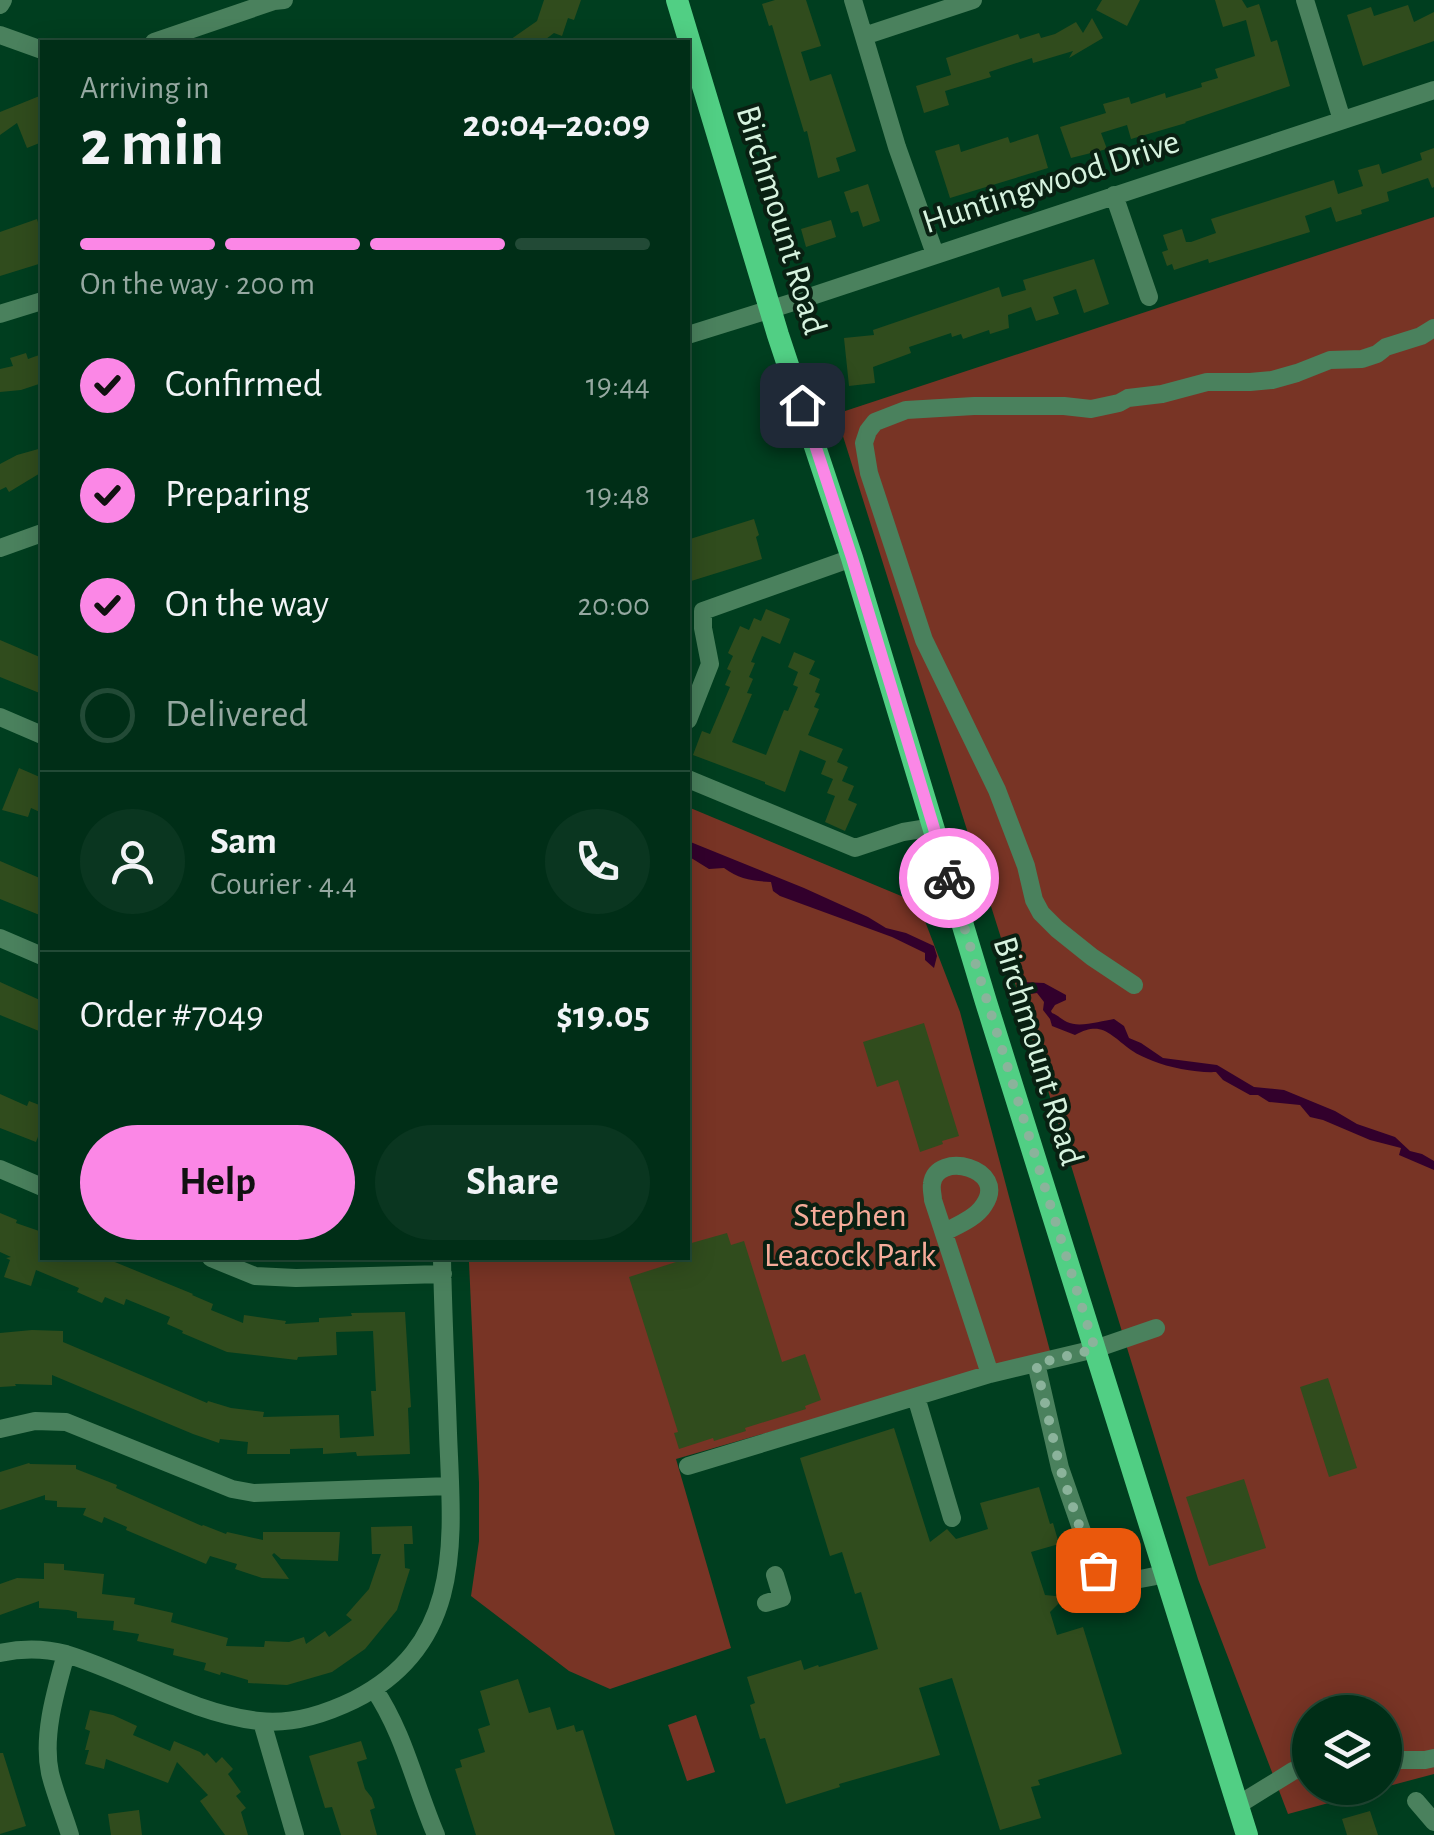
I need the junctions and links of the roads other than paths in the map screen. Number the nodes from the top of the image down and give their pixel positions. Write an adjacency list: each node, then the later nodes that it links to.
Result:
1 (284, 0): 8 (street)
2 (676, 0): 9 (main road, Birchmount Road)
3 (853, 0): 7 (street)
4 (973, 0): 7 (street)
5 (1305, 0): 13 (street)
6 (0, 34): 11 (street)
7 (864, 36): 15 (street)
8 (160, 40)
9 (688, 40)
10 (690, 46): 18 (main road, Birchmount Road)
11 (40, 49)
12 (1434, 90): 13 (street, Huntingwood Drive)
13 (1342, 120): 14 (street, Huntingwood Drive)
14 (1114, 195): 15 (street, Huntingwood Drive); 16 (street)
15 (935, 254): 18 (street, Huntingwood Drive)
16 (1149, 296)
17 (40, 302): 19 (street)
18 (771, 309): 21 (street, Huntingwood Drive); 24 (main road, Birchmount Road)
19 (0, 314)
20 (1434, 328): 32 (street)
21 (690, 334)
22 (40, 534): 23 (street)
23 (0, 548)
24 (852, 558): 25 (street); 29 (main road, Birchmount Road)
25 (690, 712)
26 (0, 717): 27 (street)
27 (40, 733)
28 (690, 780): 29 (street)
29 (934, 827): 39 (main road, Birchmount Road)
30 (0, 938): 31 (street)
31 (40, 955)
32 (1134, 985)
33 (0, 1169): 34 (street)
34 (40, 1186)
35 (945, 1232): 41 (street)
36 (217, 1260): 37 (street)
37 (443, 1266): 45 (street)
38 (1156, 1328): 39 (street)
39 (1095, 1349): 40 (street); 47 (main road, Birchmount Road)
40 (1036, 1364): 41 (street); 47 (street)
41 (990, 1374): 42 (street)
42 (916, 1397): 44 (street); 46 (street)
43 (0, 1429): 45 (street)
44 (688, 1466)
45 (450, 1486): 52 (street)
46 (952, 1518)
47 (1165, 1574): 58 (main road, Birchmount Road)
48 (774, 1575): 49 (street)
49 (766, 1603)
50 (0, 1653): 51 (street)
51 (66, 1654): 53 (street); 60 (street)
52 (374, 1689): 53 (street); 62 (street)
53 (262, 1722): 61 (street)
54 (1434, 1758): 55 (street)
55 (1402, 1760)
56 (1292, 1772): 58 (street)
57 (1416, 1800): 59 (street)
58 (1238, 1806): 63 (main road, Birchmount Road)
59 (1434, 1822)
60 (70, 1835)
61 (296, 1835)
62 (436, 1835)
63 (1247, 1835)

